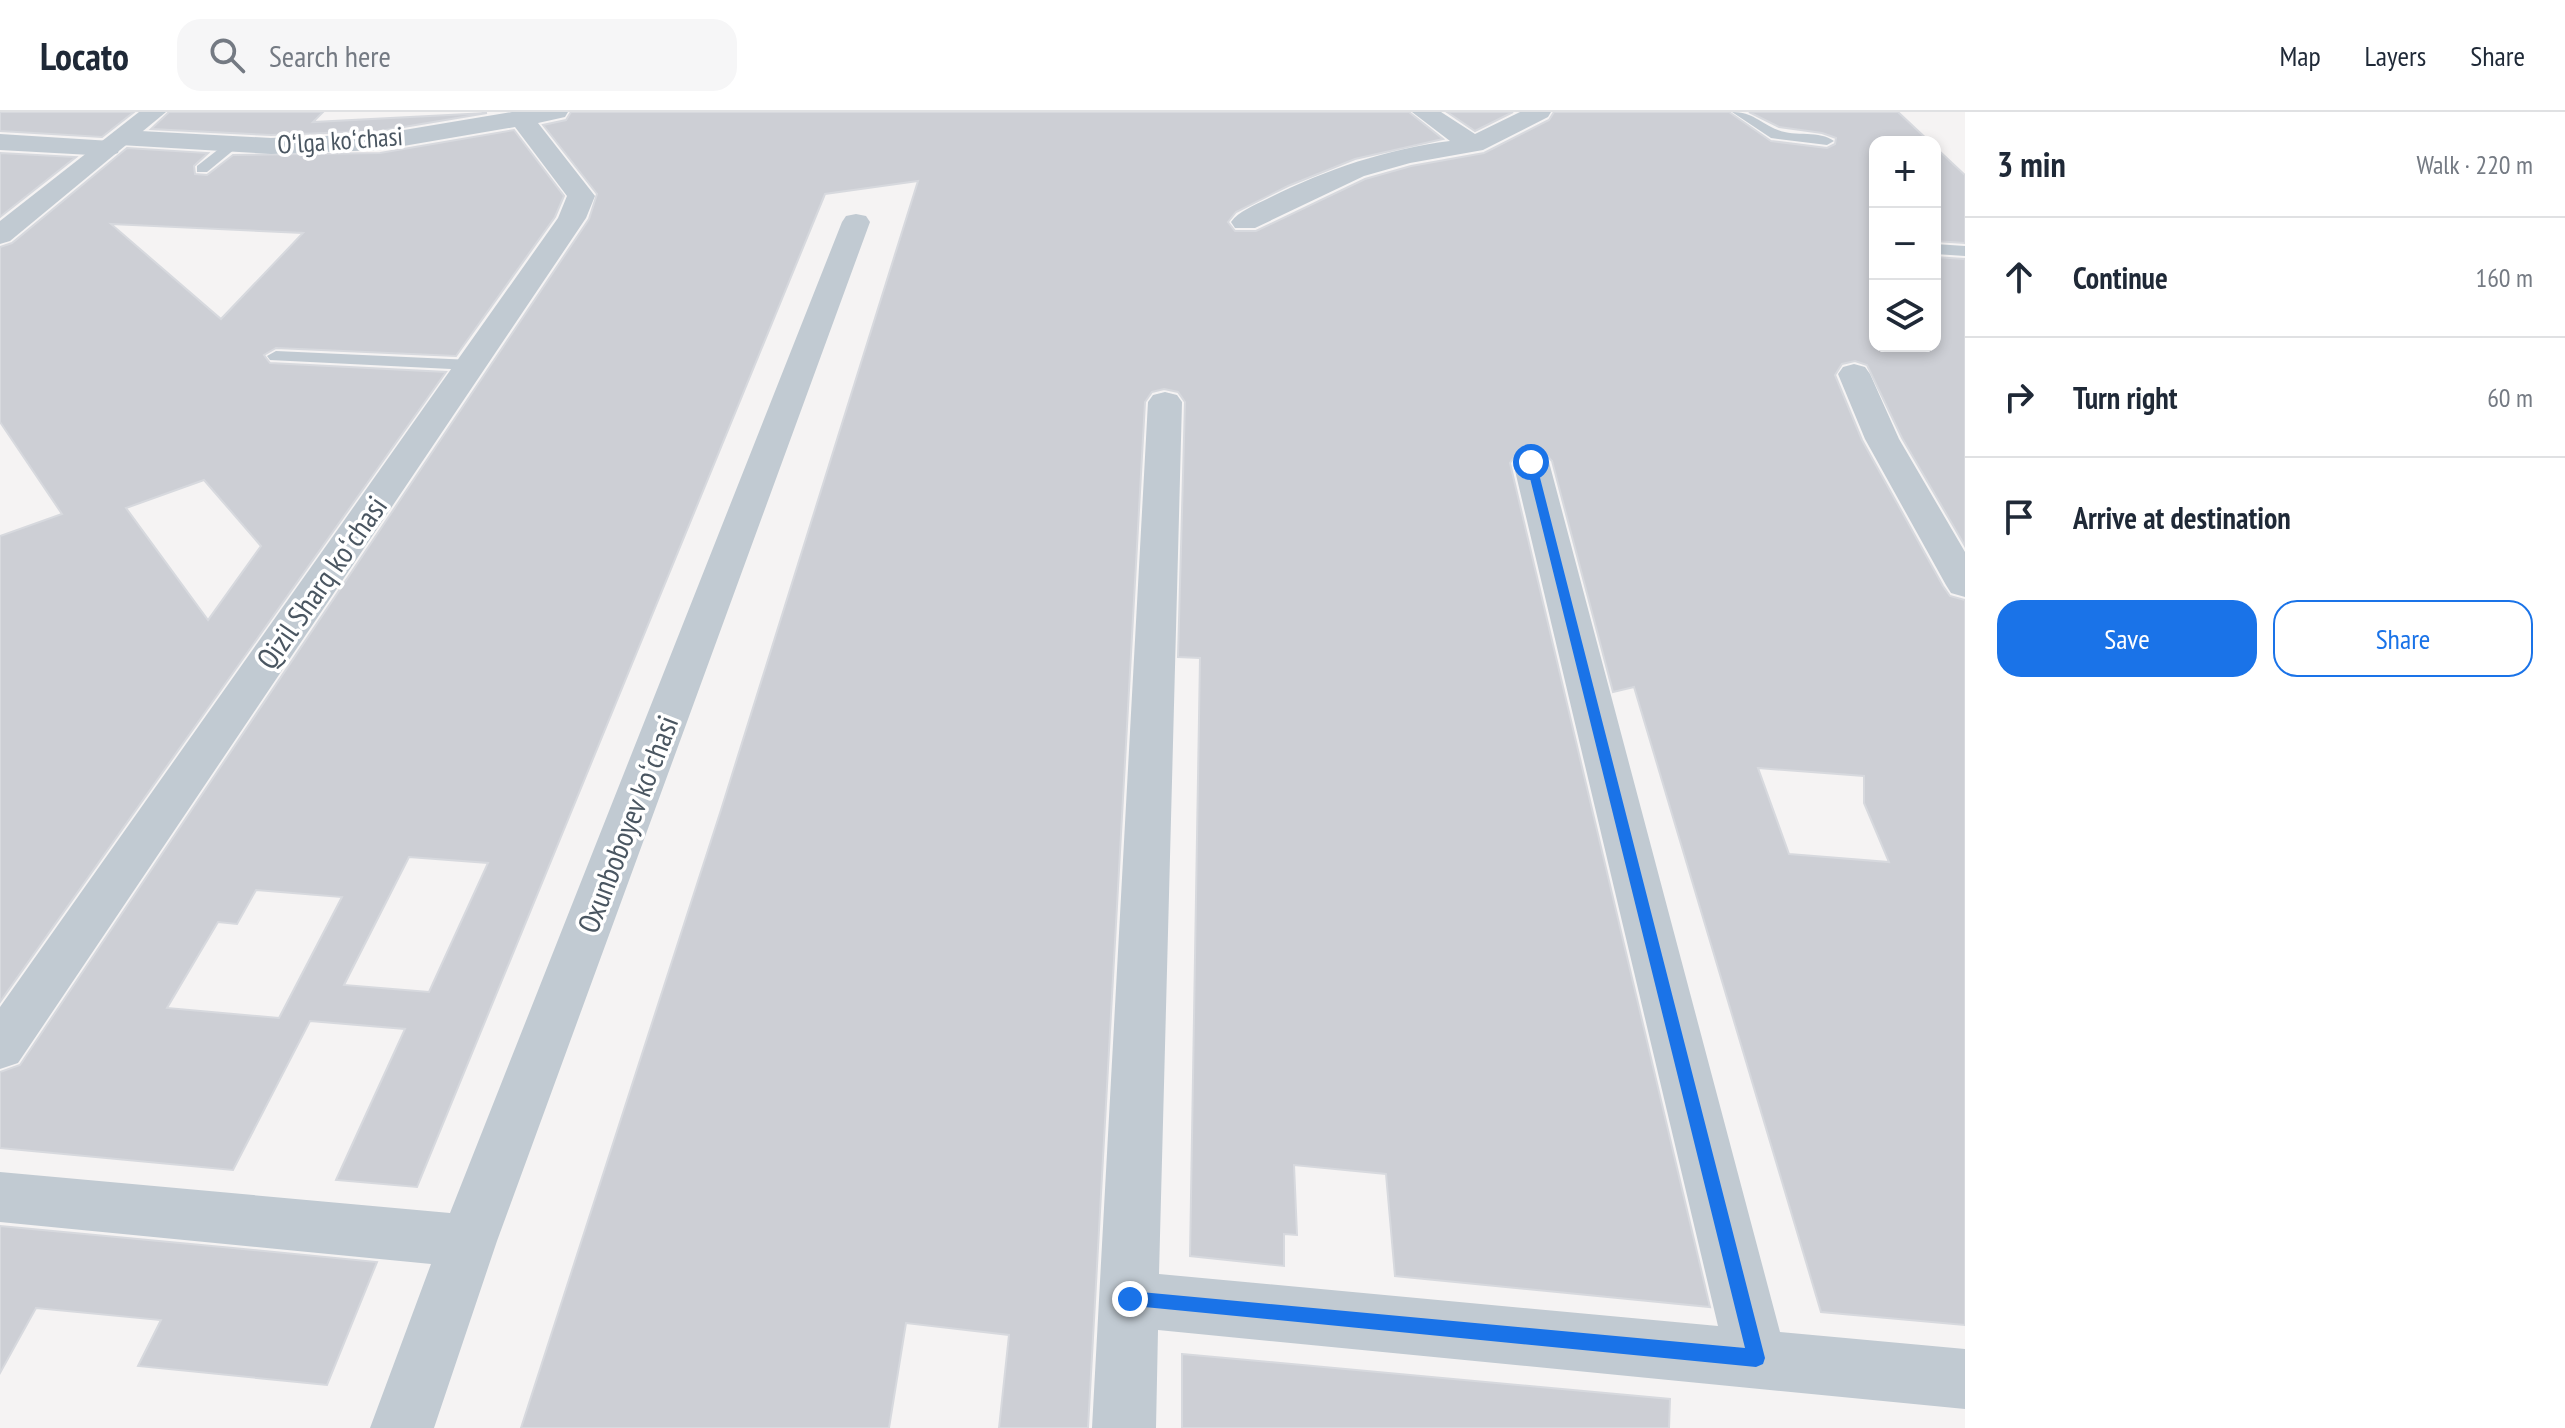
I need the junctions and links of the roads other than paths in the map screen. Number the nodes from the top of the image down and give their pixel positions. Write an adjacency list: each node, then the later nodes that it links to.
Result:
1 (154, 112): 8 (street)
2 (1424, 112): 10 (street)
3 (1539, 112): 10 (street)
4 (1739, 112): 6 (lane)
5 (538, 115): 9 (street, Oʻlga koʻchasi); 18 (street, Qizil Sharq koʻchasi)
6 (1827, 141)
7 (0, 142): 8 (street, Oʻlga koʻchasi)
8 (115, 143): 9 (street, Oʻlga koʻchasi); 14 (street)
9 (234, 144): 11 (lane)
10 (1474, 145): 13 (street)
11 (202, 169)
12 (856, 222): 25 (street, Oxunboboyev koʻchasi)
13 (1245, 222)
14 (0, 235)
15 (1941, 249): 16 (lane)
16 (1965, 251)
17 (276, 356): 18 (lane)
18 (471, 365): 23 (street, Qizil Sharq koʻchasi)
19 (1854, 374): 22 (street)
20 (1165, 402): 26 (street)
21 (1531, 462): 27 (street)
22 (1965, 585)
23 (0, 1048)
24 (0, 1197): 25 (street)
25 (468, 1241): 29 (street, Oxunboboyev koʻchasi)
26 (1130, 1299): 27 (street); 30 (street)
27 (1756, 1358): 28 (street)
28 (1965, 1379)
29 (402, 1428)
30 (1124, 1428)

